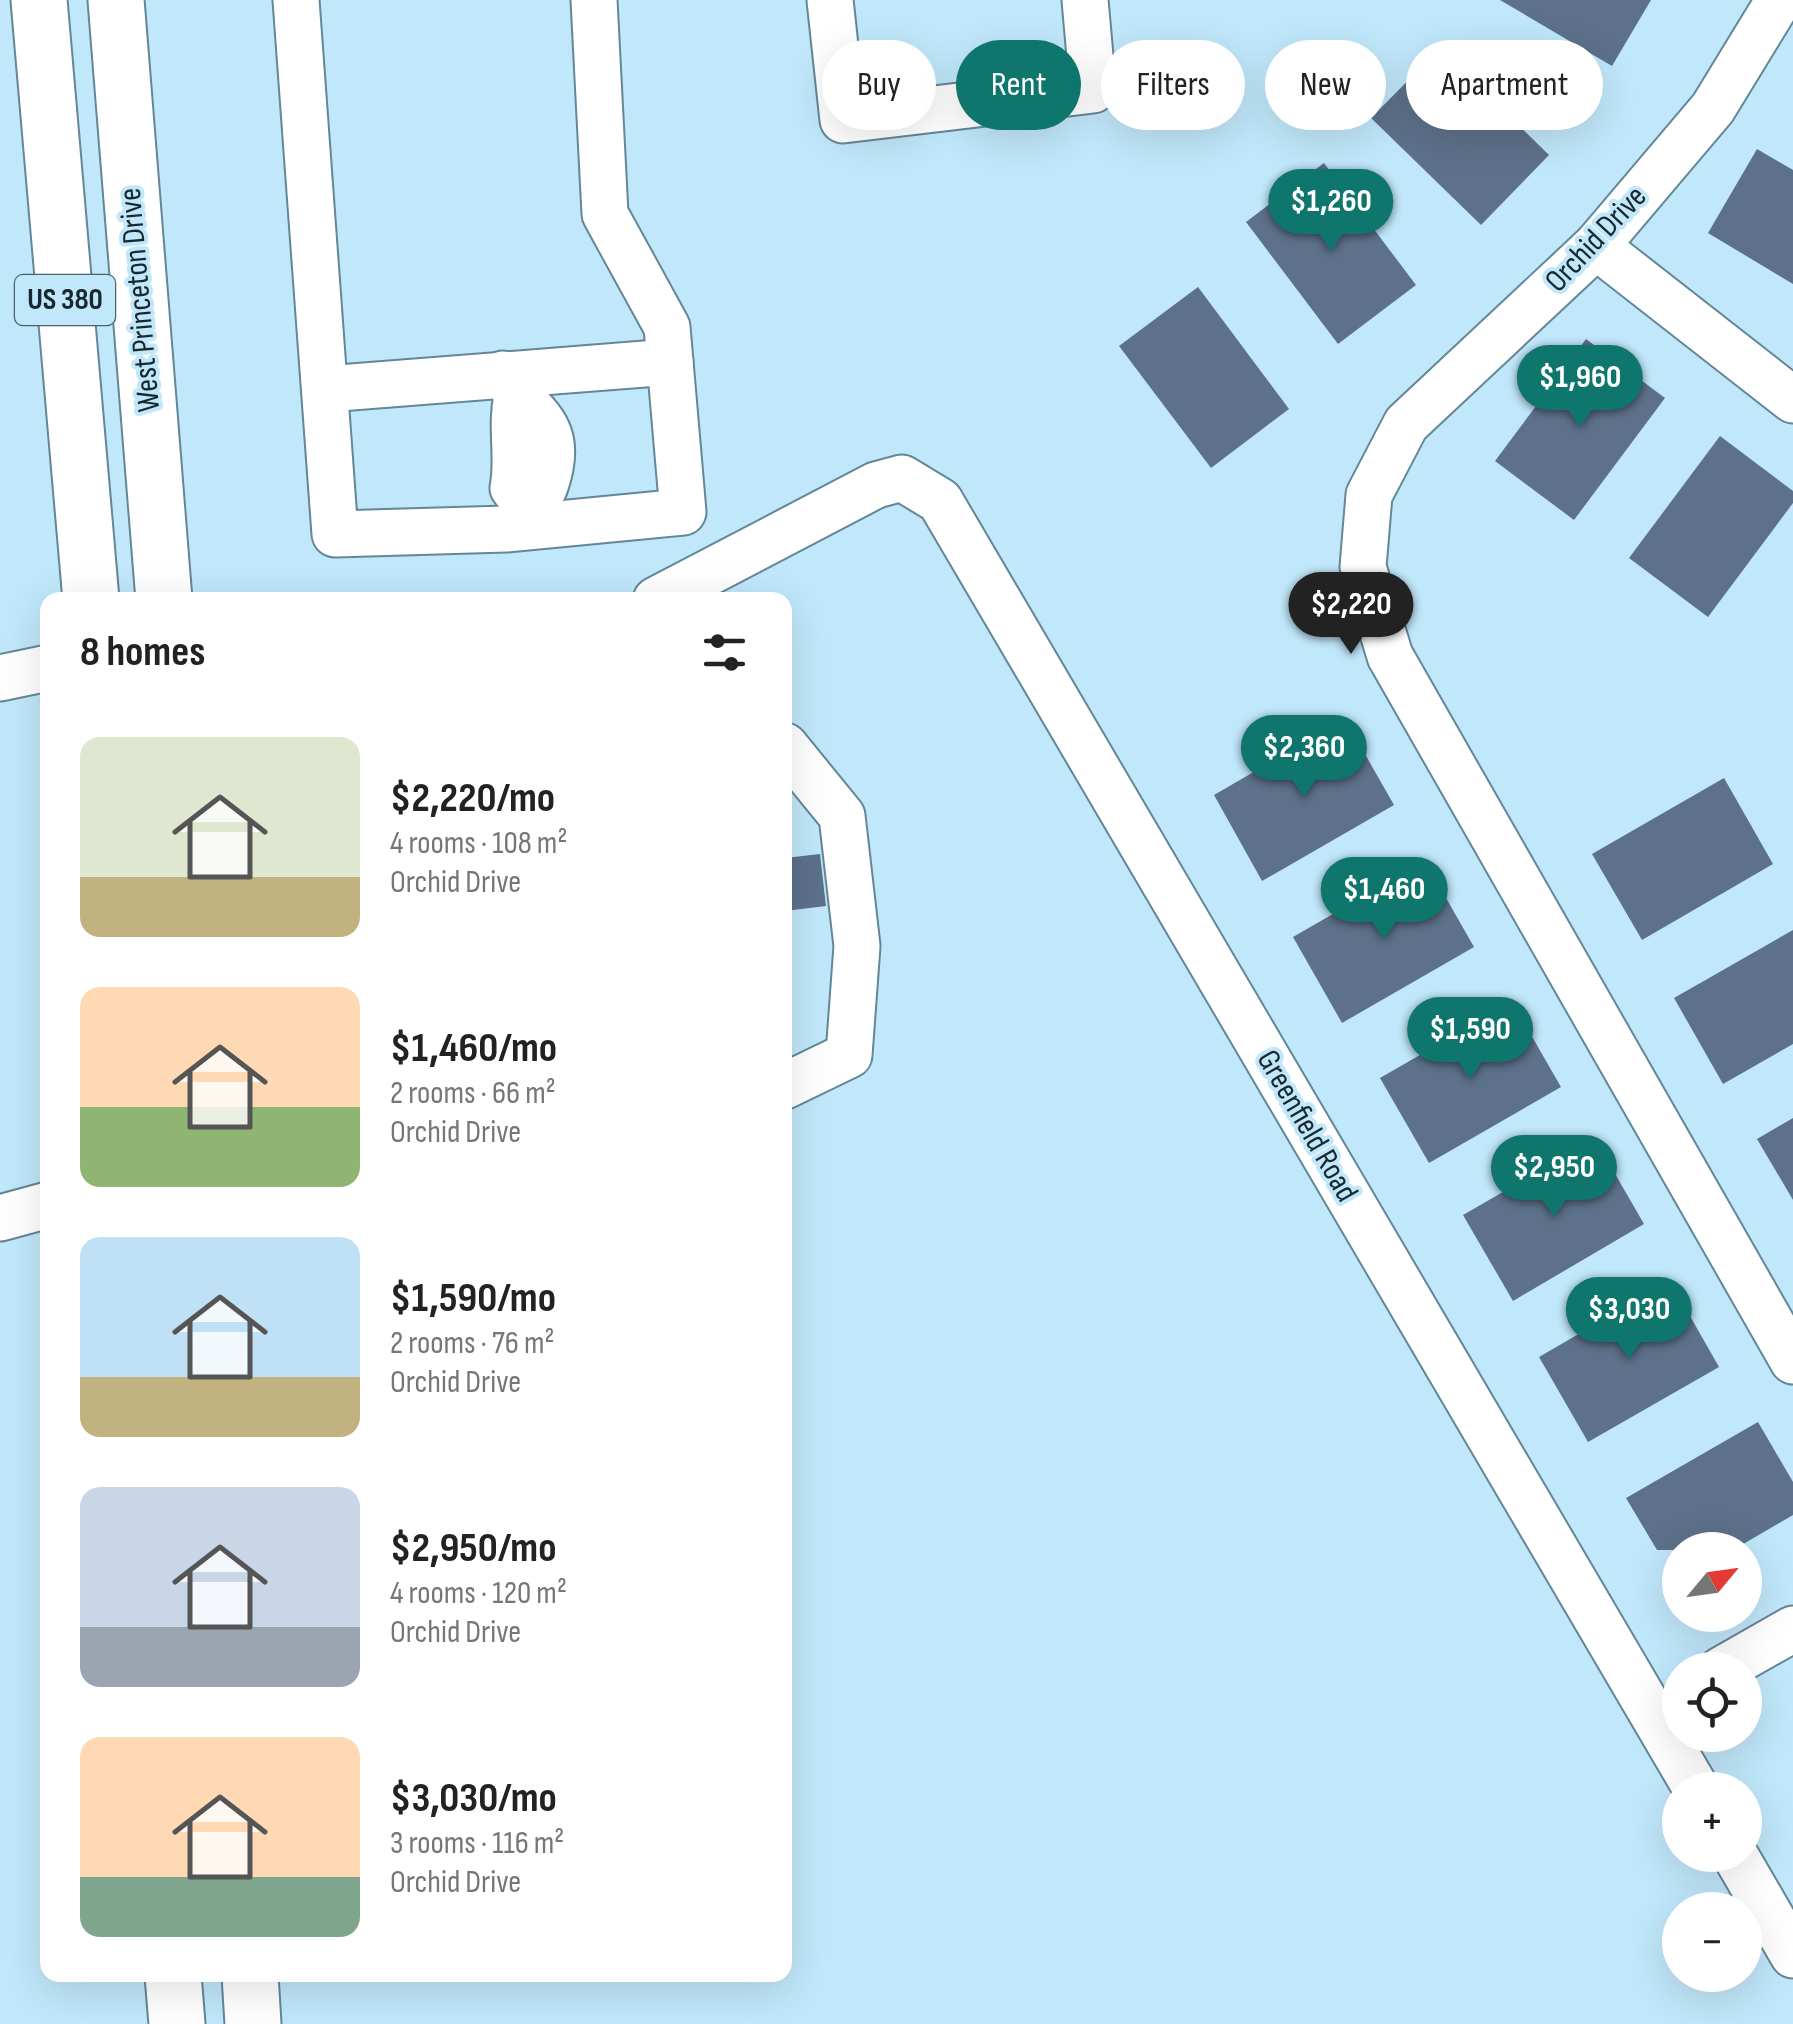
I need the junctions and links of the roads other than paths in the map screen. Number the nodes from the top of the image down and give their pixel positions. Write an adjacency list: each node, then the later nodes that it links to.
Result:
1 (39, 0): 16 (highway, US 380)
2 (116, 0): 17 (highway, West Princeton Drive / US 380)
3 (296, 0): 11 (street)
4 (594, 0): 9 (street)
5 (830, 0): 6 (street)
6 (1085, 0)
7 (1779, 0): 8 (street, Orchid Drive)
8 (1596, 246): 12 (street); 24 (street, Orchid Drive)
9 (670, 362): 10 (street); 13 (street)
10 (510, 385): 11 (street); 14 (street)
11 (326, 389): 14 (street)
12 (1793, 400)
13 (683, 512): 14 (street); 15 (street)
14 (530, 519)
15 (711, 588): 27 (street, Greenfield Road)
16 (89, 592)
17 (163, 592)
18 (40, 670): 19 (street)
19 (0, 678)
20 (792, 755): 21 (street)
21 (792, 1083)
22 (40, 1207): 23 (street)
23 (0, 1218)
24 (1793, 1361)
25 (1793, 1629): 26 (street)
26 (1753, 1652)
27 (1662, 1697)
28 (1744, 1872): 29 (street)
29 (1793, 1955)
30 (174, 1982): 32 (highway)
31 (250, 1982): 33 (highway)
32 (177, 2024)
33 (253, 2024)

